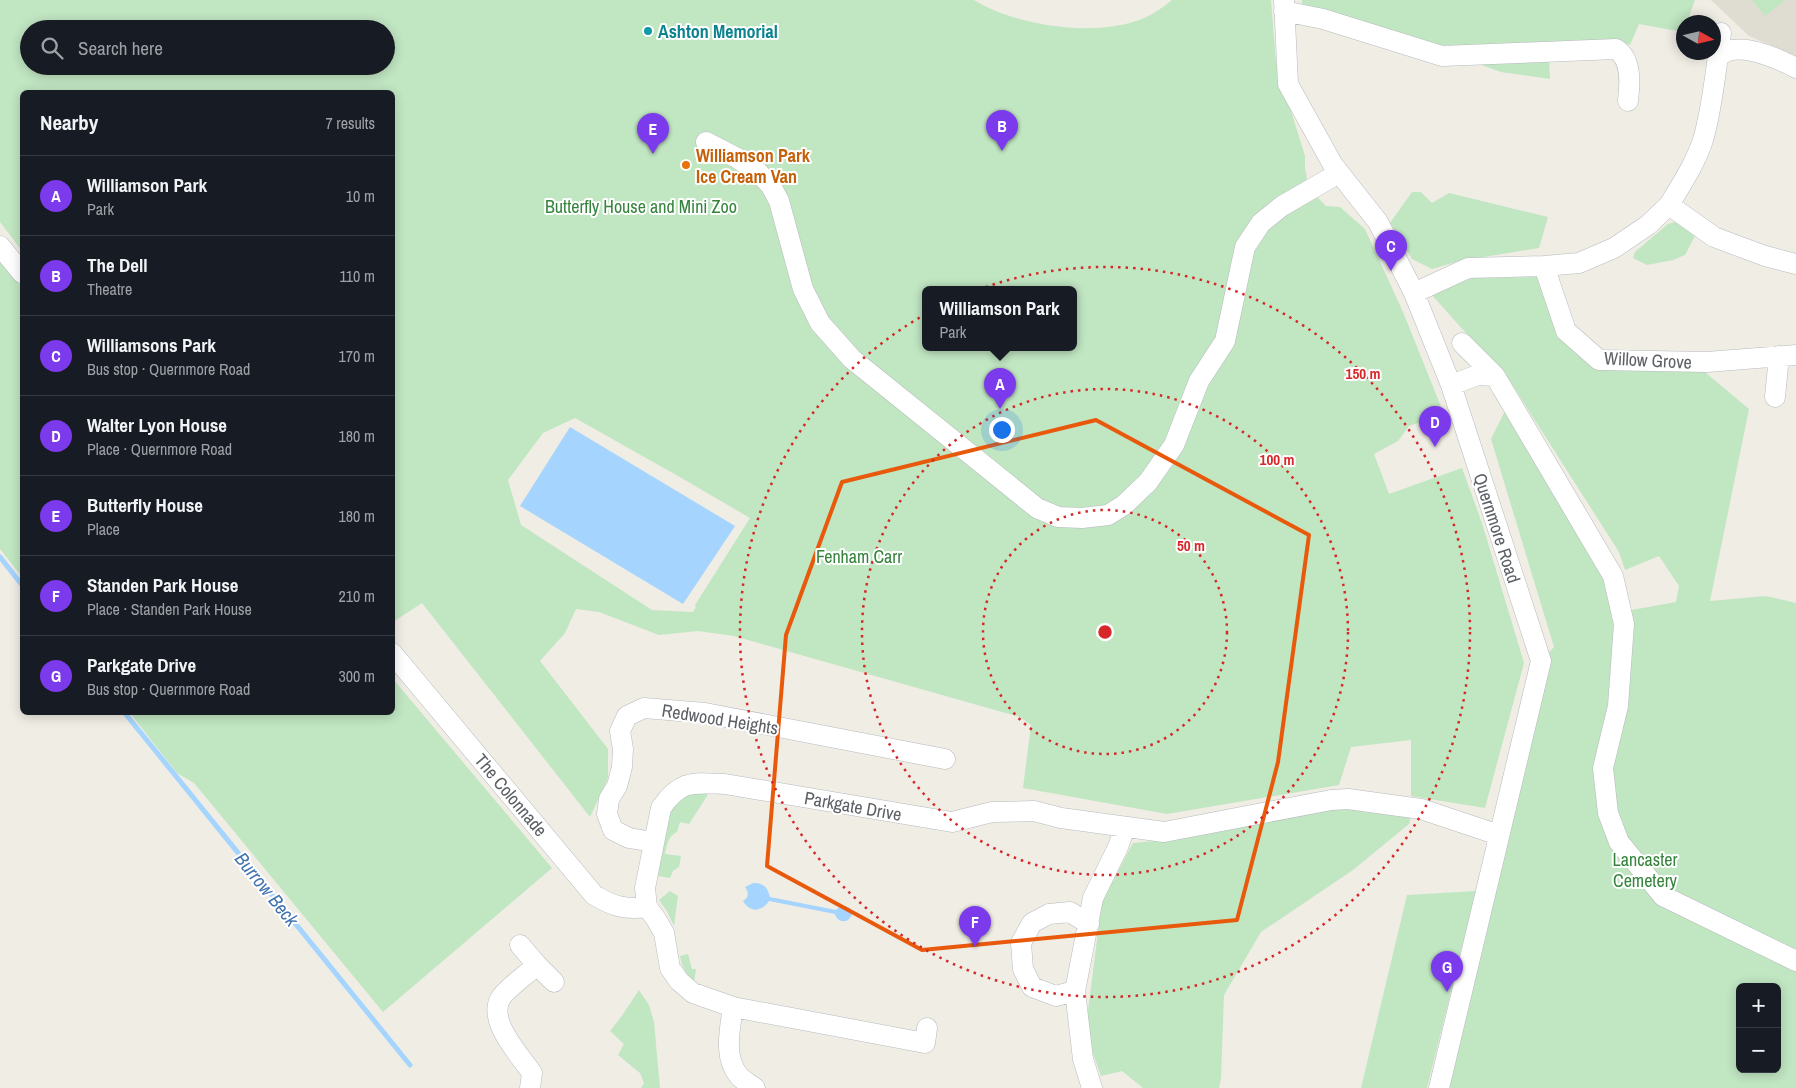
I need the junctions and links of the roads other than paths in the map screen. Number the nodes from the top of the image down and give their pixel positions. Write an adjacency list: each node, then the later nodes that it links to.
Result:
1 (1284, 6): 5 (street); 7 (street, Quernmore Road)
2 (1721, 54): 4 (street)
3 (1717, 60): 8 (street)
4 (1796, 68)
5 (1628, 101)
6 (706, 142): 7 (street)
7 (1339, 173): 13 (street, Quernmore Road)
8 (1669, 206): 10 (street); 11 (street)
9 (0, 246): 12 (street)
10 (1796, 264)
11 (1544, 266): 13 (street); 15 (street, Willow Grove)
12 (20, 271)
13 (1414, 294): 17 (street, Quernmore Road)
14 (1462, 342): 16 (street)
15 (1788, 355): 18 (street, Willow Grove)
16 (1495, 376): 17 (street); 27 (street)
17 (1451, 385): 22 (street, Quernmore Road)
18 (1775, 398)
19 (395, 656): 24 (street, The Colonnade)
20 (945, 759): 23 (street, Redwood Heights)
21 (1125, 827): 22 (street, Parkgate Drive); 23 (street, Parkgate Drive); 25 (street)
22 (1499, 835): 36 (street, Quernmore Road)
23 (653, 842): 24 (street, Parkgate Drive)
24 (646, 907): 31 (street)
25 (1089, 924): 30 (street); 30 (street)
26 (520, 945): 28 (street)
27 (1796, 962)
28 (537, 965): 29 (street); 33 (street)
29 (554, 982)
30 (1075, 991): 35 (street)
31 (733, 1007): 32 (street); 34 (street)
32 (927, 1028)
33 (530, 1088)
34 (755, 1088)
35 (1092, 1088)
36 (1439, 1088)

